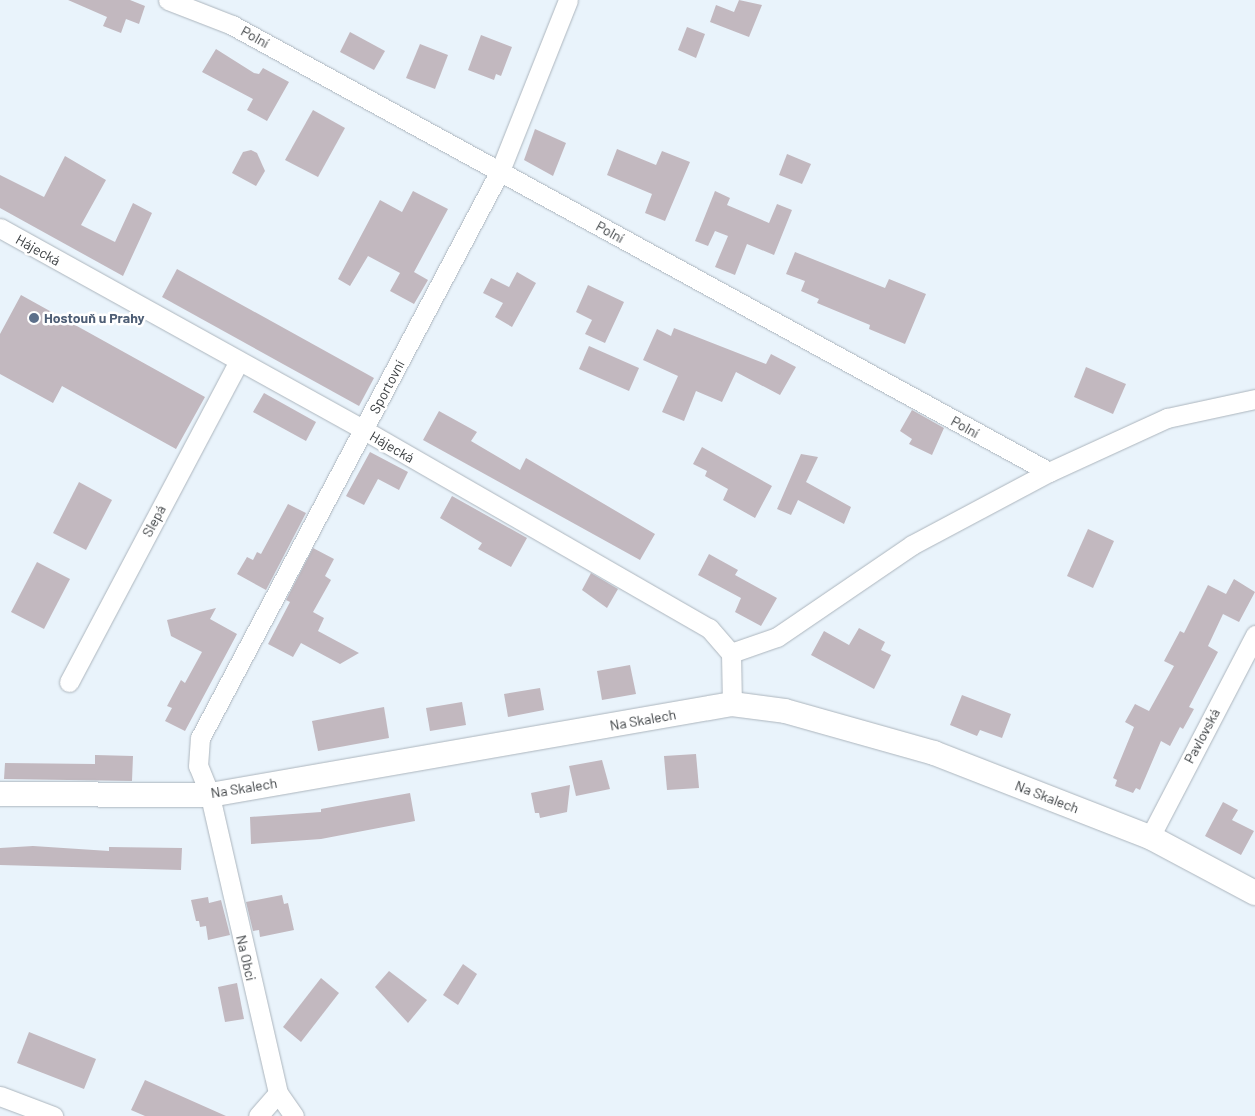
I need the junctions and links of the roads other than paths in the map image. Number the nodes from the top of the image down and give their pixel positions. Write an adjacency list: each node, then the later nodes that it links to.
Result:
1 (168, 0): 3 (street, Polní)
2 (568, 0): 3 (street, Sportovní)
3 (500, 171): 7 (street, Sportovní); 8 (street, Polní)
4 (0, 228): 5 (street, Hájecká)
5 (239, 361): 7 (street, Hájecká); 11 (street, Slepá)
6 (1255, 399): 8 (street)
7 (364, 430): 10 (street, Hájecká); 14 (street, Sportovní)
8 (1049, 472): 10 (street)
9 (1255, 635): 15 (street, Pavlovská)
10 (730, 653): 12 (street)
11 (69, 682)
12 (732, 704): 14 (street, Na Skalech); 15 (street, Na Skalech)
13 (0, 794): 14 (street, Na Skalech)
14 (210, 795): 17 (street, Na Obci)
15 (1150, 838): 16 (street, Na Skalech)
16 (1255, 893)
17 (278, 1094): 20 (street); 21 (street, Na Obci)
18 (0, 1096): 19 (street)
19 (53, 1116)
20 (258, 1116)
21 (294, 1116)

